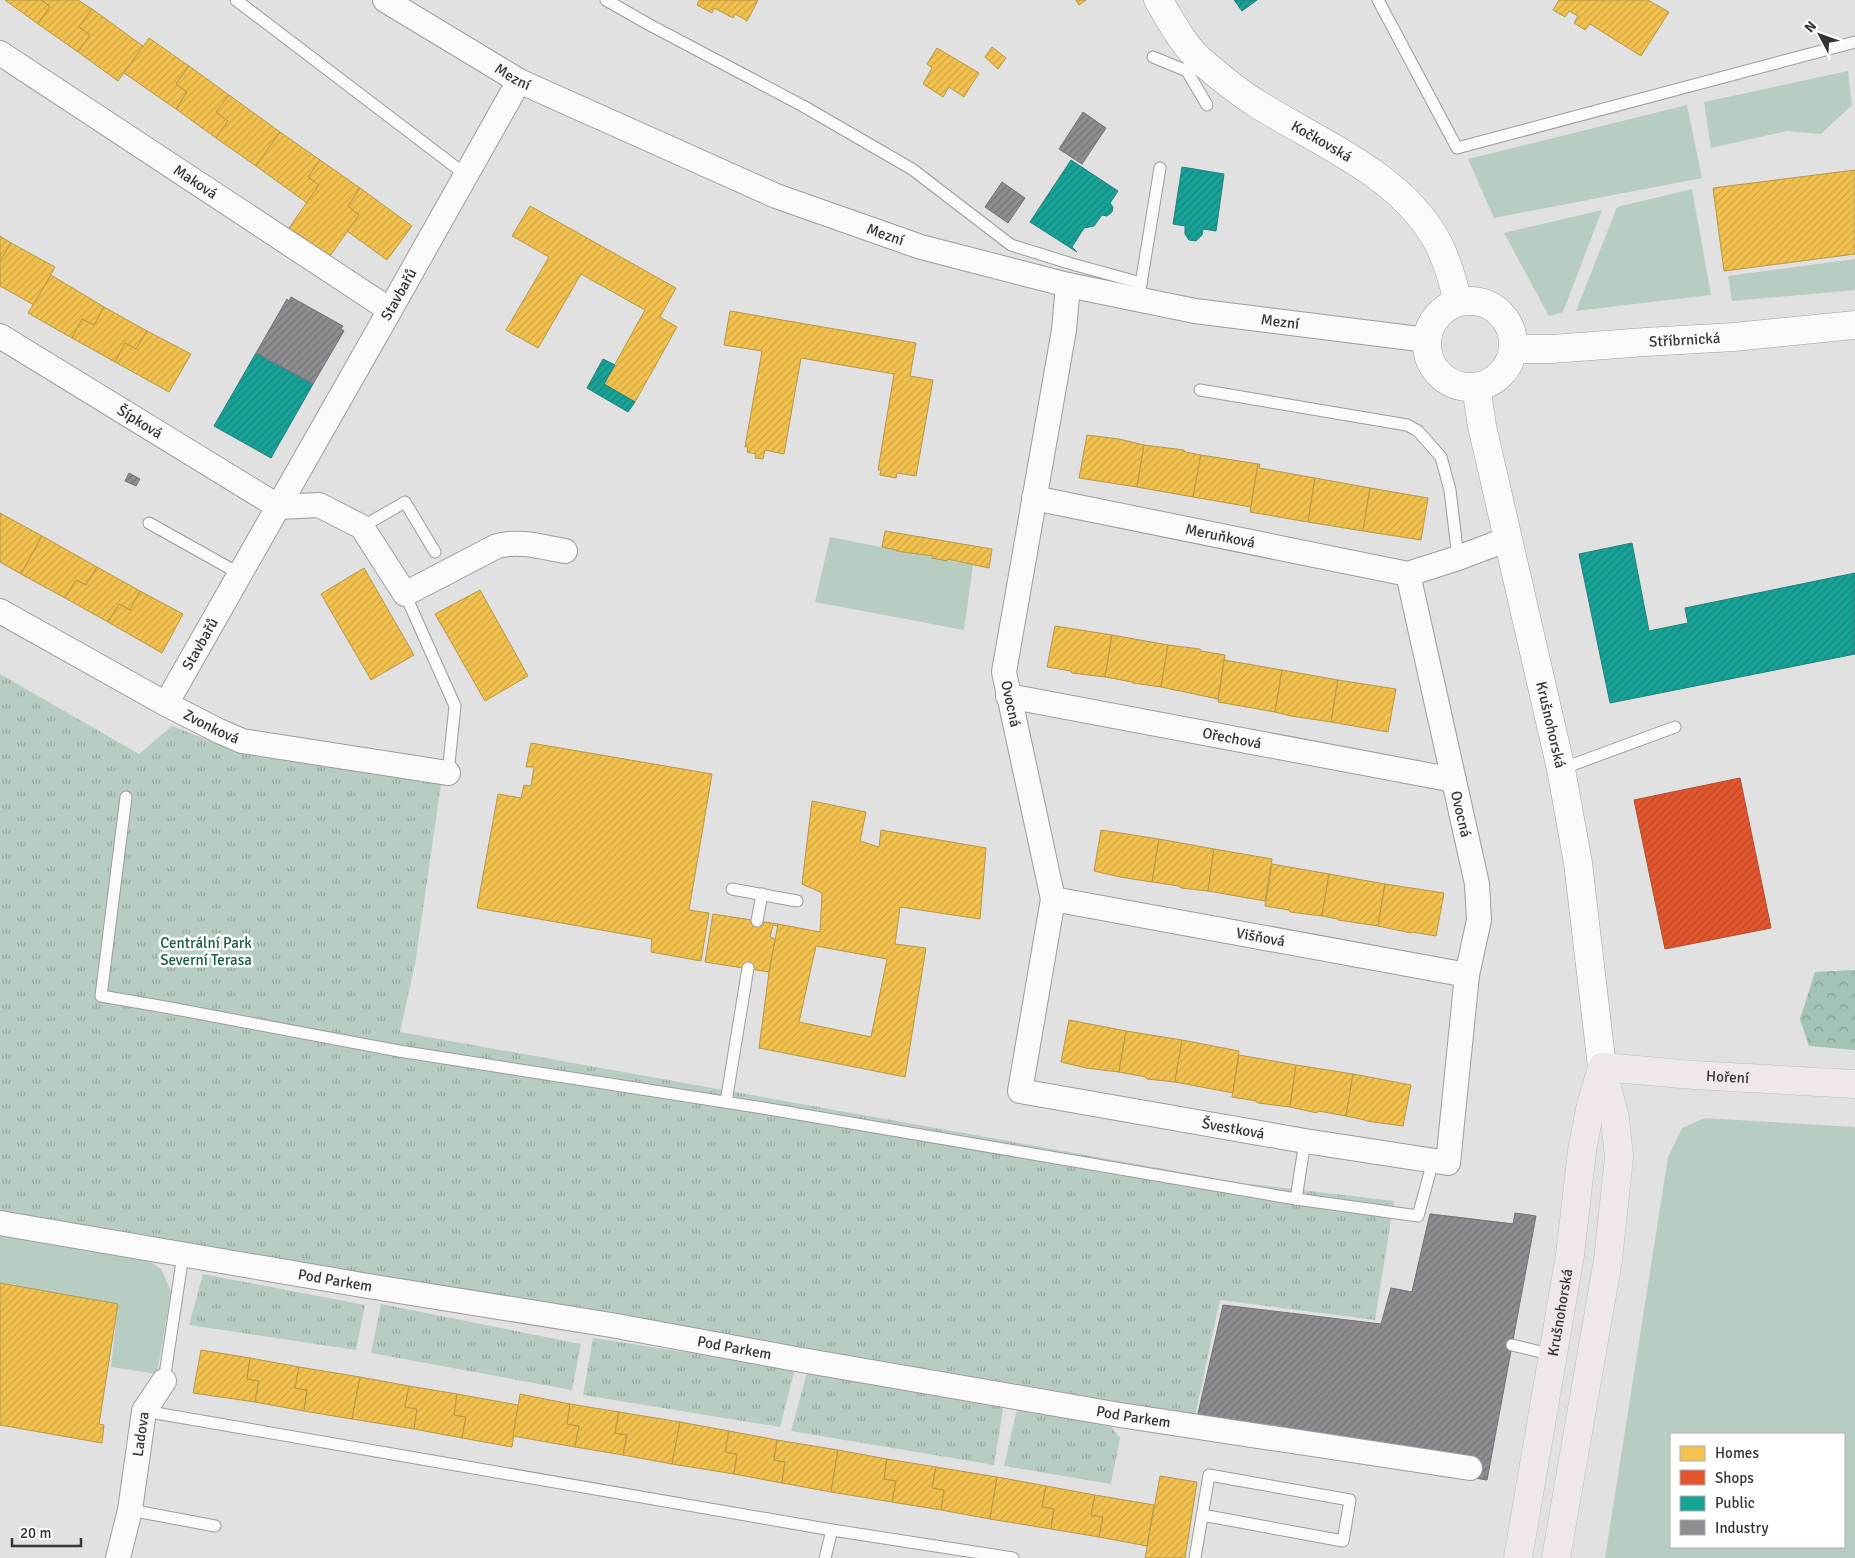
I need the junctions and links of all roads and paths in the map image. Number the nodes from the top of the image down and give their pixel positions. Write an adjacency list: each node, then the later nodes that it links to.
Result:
1 (236, 0): 13 (lane)
2 (385, 0): 10 (street, Mezní)
3 (606, 0): 15 (lane)
4 (1158, 0): 9 (street, Kočkovská)
5 (1378, 0): 6 (lane)
6 (1855, 42)
7 (0, 53): 17 (street, Maková)
8 (1153, 57): 9 (lane)
9 (1193, 65): 11 (lane); 16 (street, Kočkovská)
10 (519, 81): 13 (street, Stavbařů); 14 (street, Mezní)
11 (1208, 105)
12 (1160, 168): 15 (lane)
13 (466, 175): 17 (street, Stavbařů)
14 (1068, 285): 15 (street, Mezní); 24 (street, Ovocná)
15 (1140, 291): 20 (street, Mezní)
16 (1458, 302): 20 (street); 21 (street)
17 (390, 310): 25 (street, Stavbařů)
18 (1855, 325): 21 (street, Stříbrnická)
19 (0, 336): 25 (street, Šípková)
20 (1427, 340): 22 (street)
21 (1514, 348): 22 (street)
22 (1476, 387): 28 (street, Krušnohorská)
23 (1200, 390): 31 (lane)
24 (1034, 498): 33 (street, Meruňková); 36 (street, Ovocná)
25 (279, 506): 27 (street); 32 (street, Stavbařů)
26 (149, 523): 32 (lane)
27 (362, 527): 29 (lane); 34 (street)
28 (1508, 539): 31 (street); 39 (street, Krušnohorská)
29 (435, 552)
30 (565, 552): 34 (street)
31 (1458, 558): 33 (street)
32 (240, 574): 37 (street, Stavbařů)
33 (1408, 574): 41 (street, Ovocná)
34 (405, 594): 40 (lane)
35 (0, 611): 37 (street, Zvonková)
36 (1008, 696): 41 (street, Ořechová); 45 (street, Ovocná)
37 (166, 704): 40 (street, Zvonková)
38 (1675, 727): 39 (lane)
39 (1561, 769): 50 (street, Krušnohorská)
40 (448, 773)
41 (1454, 780): 49 (street, Ovocná)
42 (126, 797): 53 (lane)
43 (732, 890): 44 (lane)
44 (762, 894): 46 (lane); 47 (lane)
45 (1053, 899): 49 (street, Višňová); 52 (street, Ovocná)
46 (797, 901)
47 (757, 921)
48 (748, 968): 53 (lane)
49 (1468, 975): 55 (street, Ovocná)
50 (1602, 1067): 51 (main road, Hoření); 60 (main road, Krušnohorská); 73 (main road, Krušnohorská)
51 (1855, 1084)
52 (1020, 1092): 54 (street, Švestková)
53 (726, 1102): 56 (lane)
54 (1305, 1141): 55 (street, Švestková); 56 (lane)
55 (1440, 1162): 56 (lane)
56 (1296, 1199)
57 (0, 1223): 58 (street, Pod Parkem)
58 (182, 1255): 61 (lane, Ladova); 63 (street, Pod Parkem)
59 (1512, 1345): 60 (lane)
60 (1553, 1355): 72 (main road, Krušnohorská)
61 (164, 1381): 62 (street, Ladova)
62 (144, 1411): 64 (street, Ladova); 67 (lane)
63 (1470, 1468)
64 (130, 1510): 66 (lane); 68 (street, Ladova)
65 (1202, 1515): 65 (lane); 71 (lane)
66 (215, 1526)
67 (832, 1530): 69 (lane); 70 (lane)
68 (118, 1558)
69 (825, 1558)
70 (1013, 1558)
71 (1194, 1558)
72 (1518, 1558)
73 (1556, 1558)

